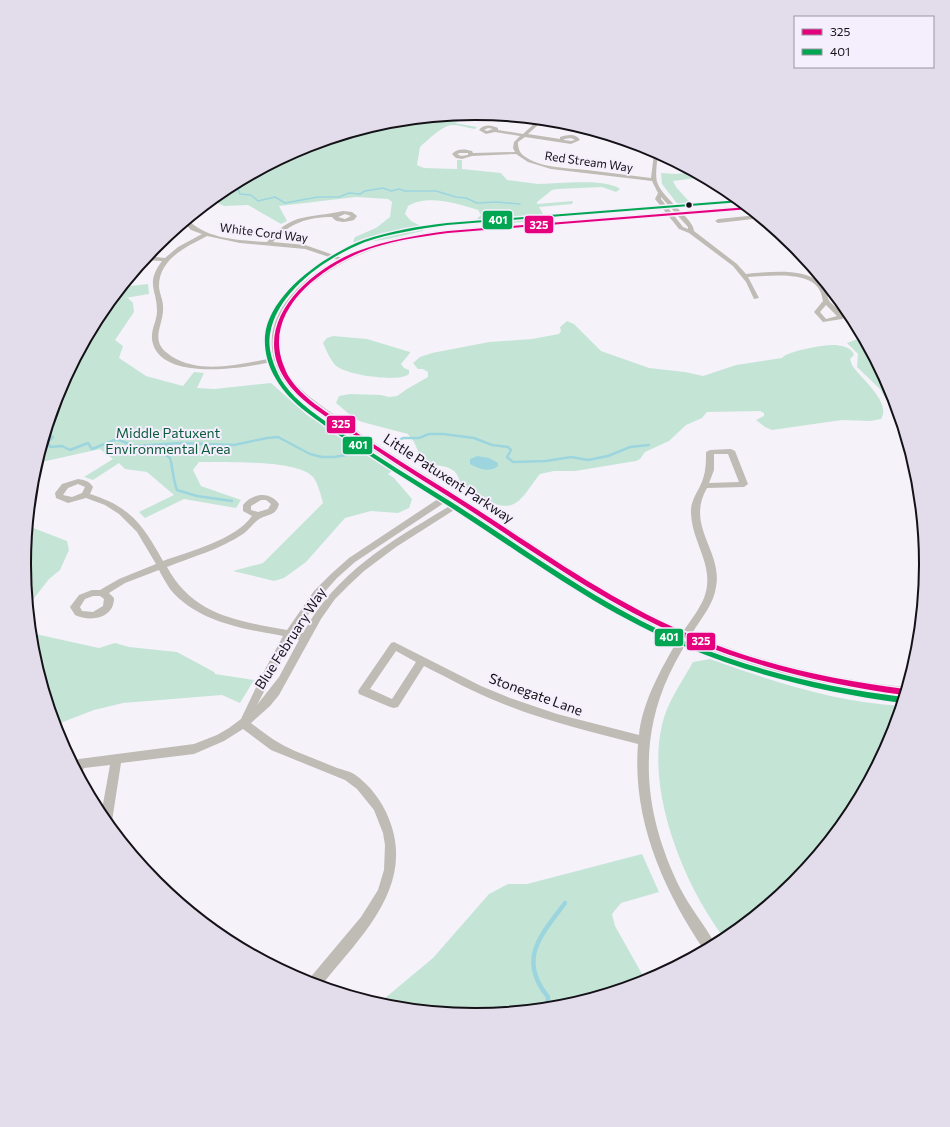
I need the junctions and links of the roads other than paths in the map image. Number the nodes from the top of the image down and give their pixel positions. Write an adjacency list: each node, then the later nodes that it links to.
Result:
1 (533, 123): 3 (street)
2 (495, 131): 3 (street)
3 (522, 136): 4 (street); 5 (street)
4 (562, 140)
5 (517, 153): 6 (street); 8 (street, Red Stream Way)
6 (471, 154)
7 (656, 158): 8 (street)
8 (654, 180): 9 (street)
9 (660, 194): 11 (street); 12 (street)
10 (742, 209): 12 (street, Little Patuxent Parkway)
11 (669, 214): 12 (street, Little Patuxent Parkway); 17 (street); 22 (street, Little Patuxent Parkway)
12 (680, 214): 17 (street)
13 (336, 215): 19 (street)
14 (753, 218): 15 (street)
15 (718, 221)
16 (189, 224): 18 (street, White Cord Way)
17 (691, 232): 23 (street)
18 (205, 235): 19 (street, White Cord Way); 21 (street)
19 (269, 243): 22 (street, White Cord Way)
20 (153, 259): 21 (street)
21 (166, 260): 26 (street)
22 (343, 260): 26 (street, Little Patuxent Parkway)
23 (744, 276): 24 (street); 25 (street)
24 (756, 298)
25 (826, 301)
26 (278, 359): 29 (street, Little Patuxent Parkway)
27 (704, 486): 27 (street); 36 (street)
28 (85, 495): 32 (street)
29 (450, 495): 30 (street, Little Patuxent Parkway); 34 (street, Blue February Way)
30 (462, 502): 35 (street, Blue February Way); 36 (street, Little Patuxent Parkway)
31 (257, 515): 32 (street)
32 (162, 566): 33 (street); 34 (street)
33 (102, 593)
34 (289, 633): 35 (street); 39 (street, Blue February Way)
35 (306, 636): 39 (street, Blue February Way)
36 (686, 636): 38 (street, Little Patuxent Parkway); 40 (street)
37 (423, 660): 37 (street, Stonegate Lane); 40 (street, Stonegate Lane)
38 (900, 691)
39 (243, 723): 41 (street, Blue February Way); 45 (street)
40 (644, 740): 44 (street)
41 (116, 760): 42 (street, Blue February Way); 43 (street)
42 (79, 764)
43 (107, 812)
44 (707, 942)
45 (318, 979)

